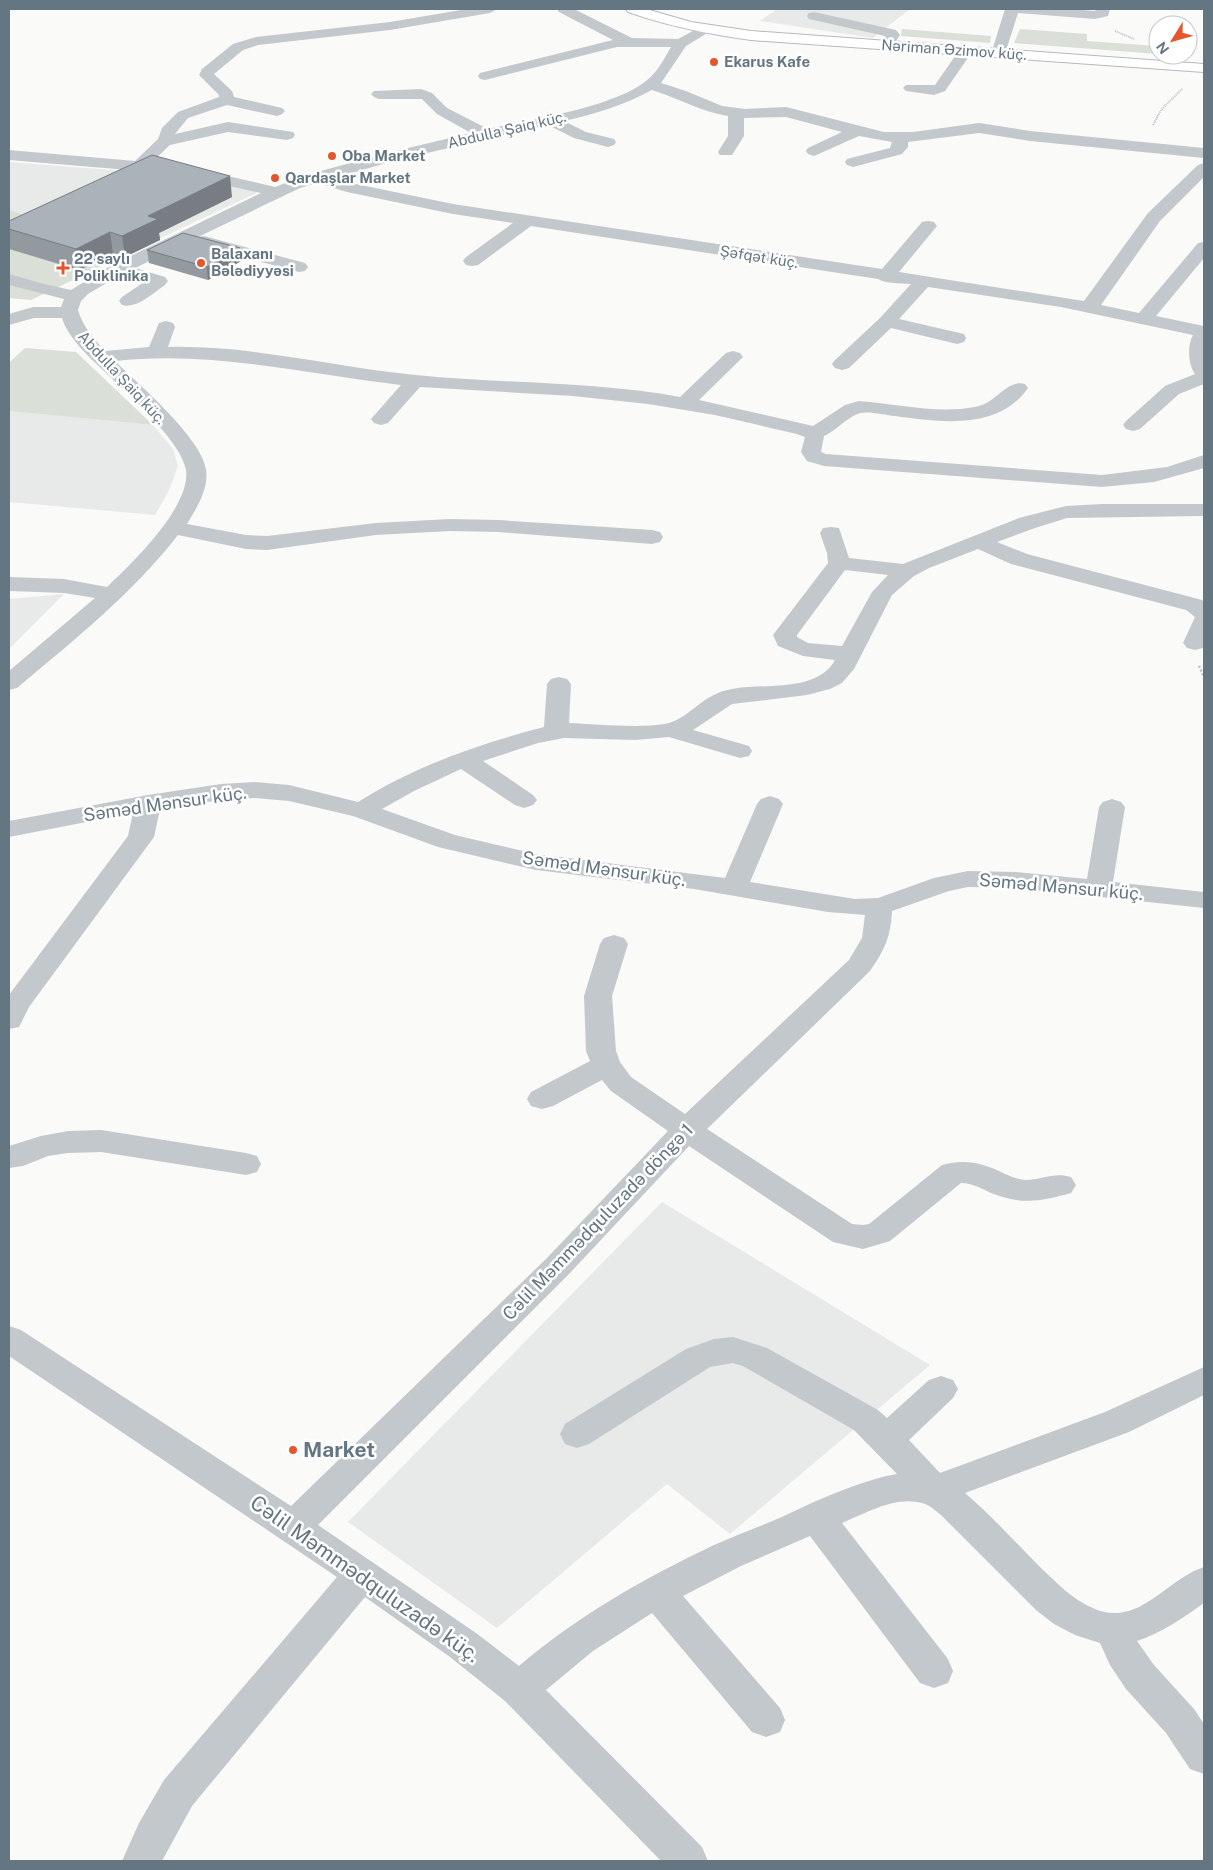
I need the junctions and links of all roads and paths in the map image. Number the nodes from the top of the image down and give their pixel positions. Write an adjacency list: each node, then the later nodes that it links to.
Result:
1 (490, 9): 9 (street)
2 (564, 9): 12 (street)
3 (633, 9): 8 (main road, Nəriman Əzimov küç.)
4 (1012, 9): 16 (street)
5 (1020, 9): 6 (street)
6 (1099, 12): 11 (path)
7 (814, 16): 14 (street)
8 (704, 29): 13 (street, Abdulla Şaiq küç.); 14 (main road, Nəriman Əzimov küç.)
9 (353, 30): 10 (street); 22 (street)
10 (367, 40)
11 (1139, 40)
12 (629, 42): 13 (street); 18 (street)
13 (681, 43): 19 (street, Abdulla Şaiq küç.)
14 (886, 45): 15 (main road, Nəriman Əzimov küç.)
15 (965, 52): 16 (main road, Nəriman Əzimov küç.); 20 (street)
16 (998, 54): 17 (main road, Nəriman Əzimov küç.)
17 (1202, 68): 32 (path)
18 (484, 76)
19 (651, 85): 24 (street); 25 (street, Abdulla Şaiq küç.)
20 (911, 88)
21 (379, 94): 28 (street)
22 (226, 100): 23 (street); 30 (street)
23 (277, 111)
24 (736, 114): 26 (street); 34 (street)
25 (550, 120): 28 (street, Abdulla Şaiq küç.); 31 (street)
26 (857, 131): 29 (street); 33 (street)
27 (287, 135): 30 (street)
28 (486, 135): 40 (street, Abdulla Şaiq küç.)
29 (900, 138): 32 (street); 37 (street)
30 (165, 141): 38 (street)
31 (608, 142)
32 (1141, 146): 35 (street)
33 (814, 151)
34 (726, 152)
35 (1204, 153)
36 (9, 155): 38 (street)
37 (853, 162)
38 (140, 165): 41 (street)
39 (1204, 168): 54 (street)
40 (316, 177): 41 (street, Abdulla Şaiq küç.); 42 (street, Şəfqət küç.)
41 (277, 192): 44 (street, Abdulla Şaiq küç.)
42 (528, 220): 46 (street); 49 (street, Şəfqət küç.)
43 (928, 226): 49 (street)
44 (185, 236): 47 (street); 48 (street, Abdulla Şaiq küç.)
45 (1204, 246): 55 (street)
46 (472, 261)
47 (299, 267)
48 (118, 269): 52 (street); 53 (street, Abdulla Şaiq küç.)
49 (885, 277): 51 (street, Şəfqət küç.)
50 (9, 279): 53 (street)
51 (922, 283): 54 (street, Şəfqət küç.); 57 (street)
52 (128, 301)
53 (72, 304): 56 (street); 62 (street, Abdulla Şaiq küç.)
54 (1088, 308): 55 (street, Şəfqət küç.)
55 (1144, 319): 59 (street, Şəfqət küç.)
56 (9, 320)
57 (887, 322): 60 (street); 64 (street)
58 (166, 327): 61 (street)
59 (1204, 332): 65 (street)
60 (957, 338)
61 (157, 352): 62 (street); 67 (street)
62 (101, 357): 77 (street, Abdulla Şaiq küç.)
63 (733, 357): 69 (street)
64 (842, 364)
65 (1204, 372)
66 (1204, 377): 71 (street)
67 (415, 381): 69 (street); 70 (street)
68 (1018, 388): 72 (street)
69 (686, 402): 72 (street)
70 (381, 419)
71 (1132, 425)
72 (812, 433): 74 (street)
73 (1204, 462): 74 (street)
74 (1102, 481): 75 (street)
75 (1102, 510): 76 (street); 80 (street)
76 (1204, 510)
77 (174, 528): 79 (street); 84 (street, Abdulla Şaiq küç.)
78 (831, 533): 81 (street)
79 (652, 537)
80 (980, 542): 82 (street); 85 (street)
81 (839, 563): 82 (street); 88 (street)
82 (906, 570): 88 (street)
83 (9, 584): 84 (street)
84 (111, 594): 89 (street, Abdulla Şaiq küç.)
85 (1204, 613)
86 (1204, 621): 87 (street)
87 (1195, 643)
88 (849, 654): 91 (street)
89 (9, 683)
90 (559, 684): 92 (street)
91 (672, 730): 92 (street); 93 (street)
92 (556, 731): 94 (street)
93 (740, 751)
94 (464, 760): 95 (street); 99 (street)
95 (524, 800)
96 (148, 803): 99 (street, Səməd Mənsur küç.); 100 (street, Səməd Mənsur küç.); 106 (street)
97 (770, 804): 101 (street)
98 (1112, 807): 102 (street)
99 (362, 811): 101 (street, Səməd Mənsur küç.)
100 (9, 830)
101 (734, 888): 104 (street, Səməd Mənsur küç.)
102 (1099, 888): 103 (street, Səməd Mənsur küç.); 104 (street, Səməd Mənsur küç.)
103 (1204, 900)
104 (879, 906): 109 (street, Cəlil Məmmədquluzadə döngə 1)
105 (614, 944): 107 (street)
106 (9, 1020)
107 (606, 1065): 108 (street); 109 (street)
108 (542, 1099)
109 (687, 1130): 112 (street); 120 (street, Cəlil Məmmədquluzadə döngə 1)
110 (9, 1156): 111 (street)
111 (246, 1164)
112 (1060, 1185)
113 (9, 1339): 120 (street, Cəlil Məmmədquluzadə küç.)
114 (1204, 1380): 118 (street)
115 (941, 1389): 117 (street)
116 (577, 1434): 117 (street)
117 (887, 1439): 118 (street)
118 (934, 1490): 119 (street); 124 (street)
119 (816, 1517): 123 (street); 125 (street)
120 (293, 1527): 121 (street, Cəlil Məmmədquluzadə küç.)
121 (362, 1574): 126 (street, Cəlil Məmmədquluzadə küç.); 129 (street)
122 (1204, 1583): 124 (street)
123 (656, 1591): 126 (street); 127 (street)
124 (1113, 1630): 128 (street)
125 (934, 1671)
126 (519, 1689): 130 (street, Cəlil Məmmədquluzadə küç.)
127 (766, 1720)
128 (1204, 1756)
129 (142, 1861)
130 (688, 1861)

